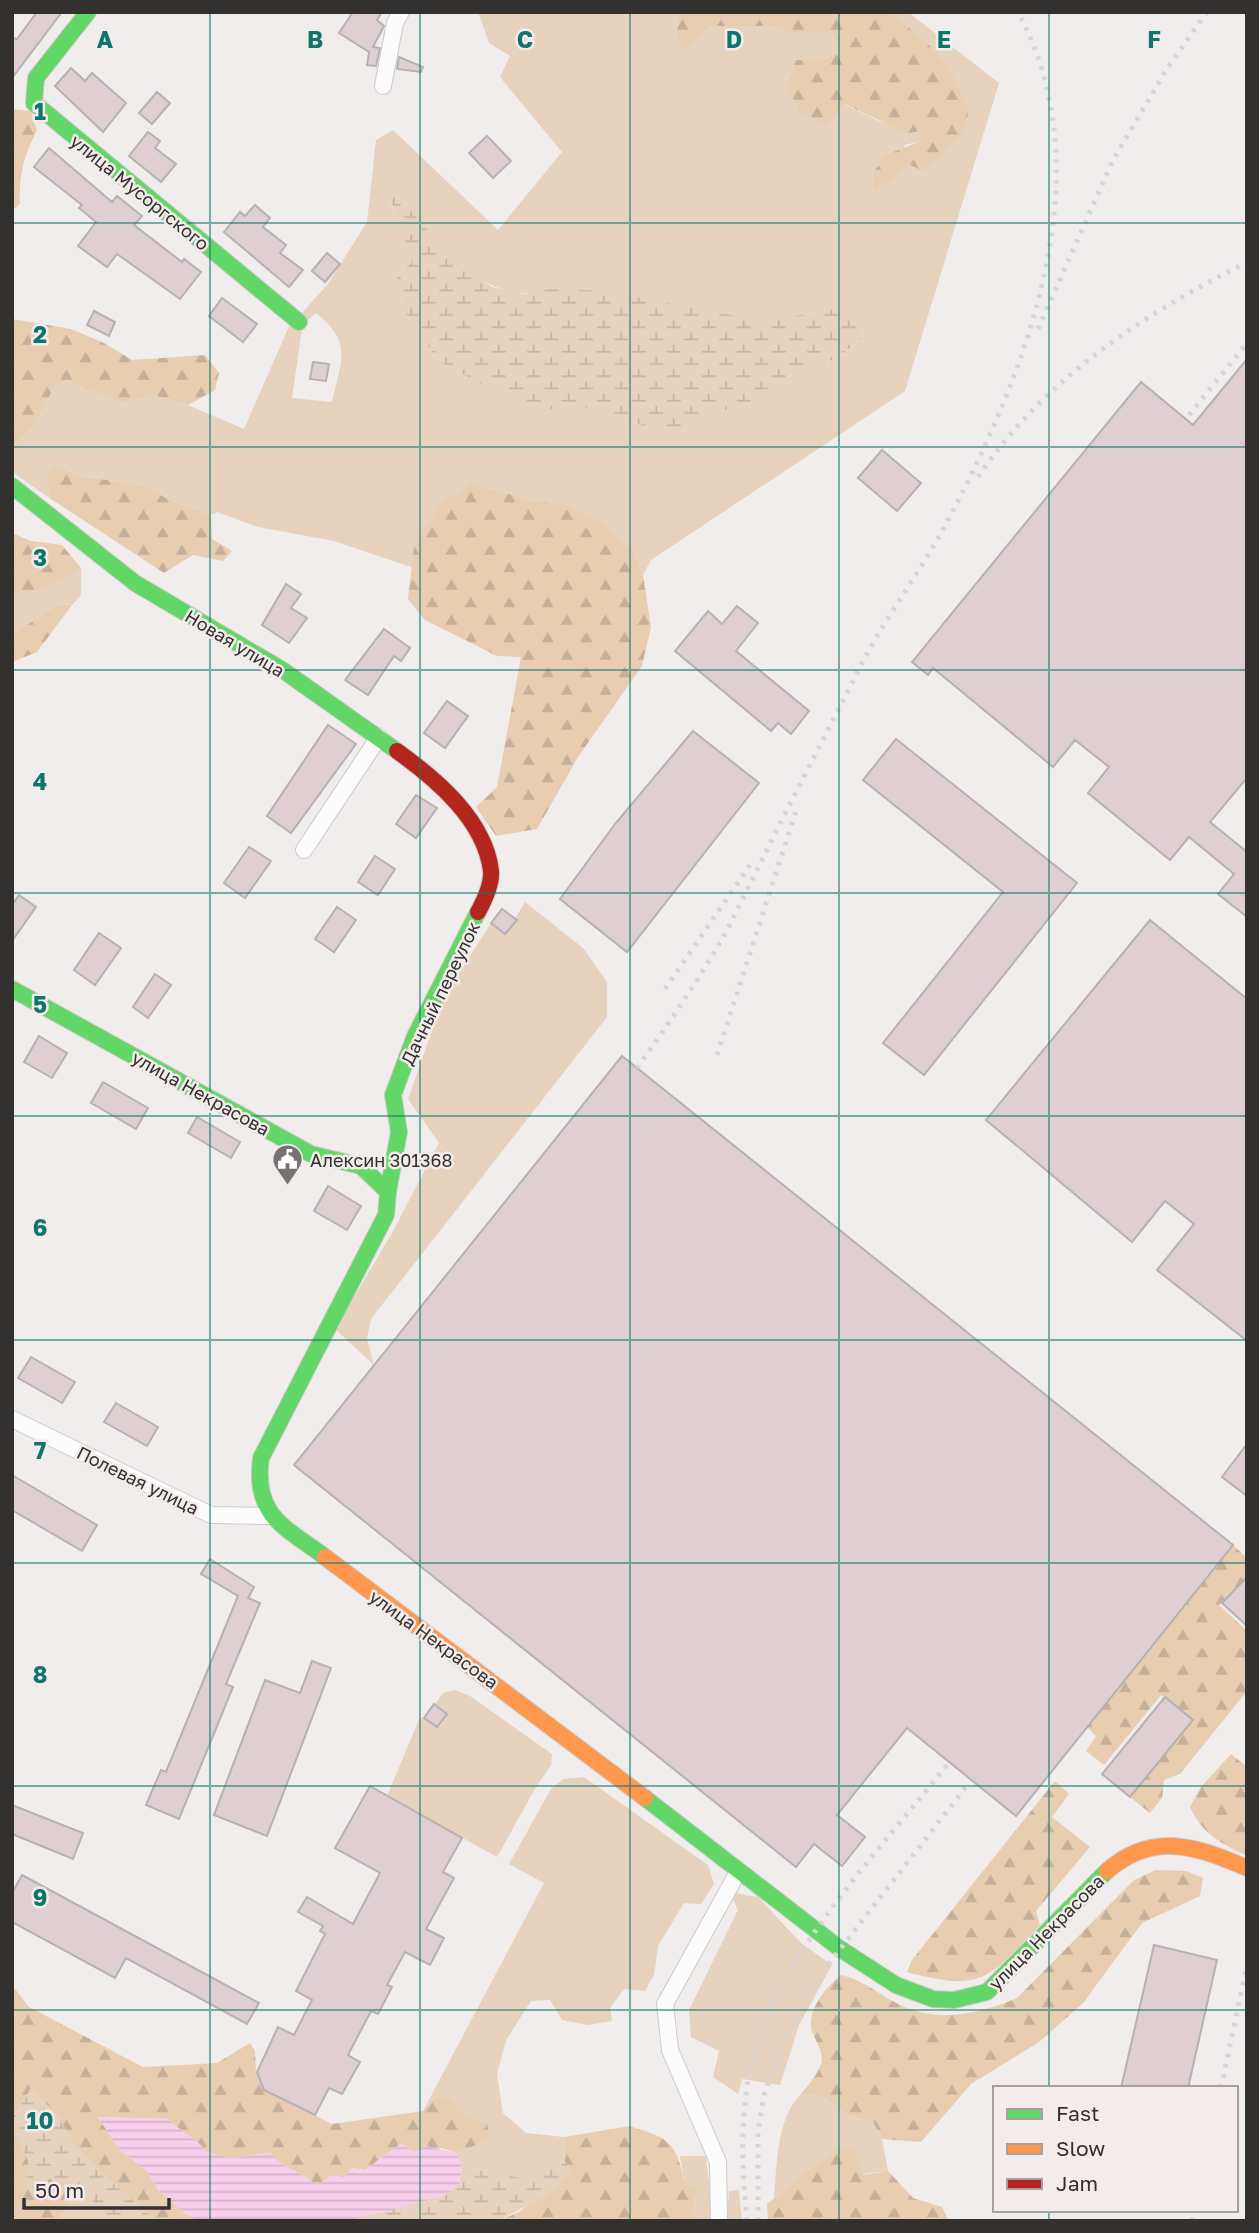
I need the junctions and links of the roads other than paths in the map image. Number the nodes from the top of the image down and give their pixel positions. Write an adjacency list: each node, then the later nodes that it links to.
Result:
1 (89, 12): 4 (main road, улица Мусоргского)
2 (401, 12): 3 (street)
3 (383, 86)
4 (299, 322)
5 (12, 486): 6 (main road, Новая улица)
6 (379, 737): 7 (main road, Новая улица); 8 (street)
7 (456, 803): 10 (main road, Дачный переулок)
8 (303, 850)
9 (12, 989): 10 (main road, улица Некрасова)
10 (388, 1192): 12 (main road)
11 (12, 1419): 12 (street, Полевая улица)
12 (270, 1516): 14 (main road, улица Некрасова)
13 (1247, 1868): 14 (main road, улица Некрасова)
14 (738, 1872): 15 (street)
15 (719, 2221)

